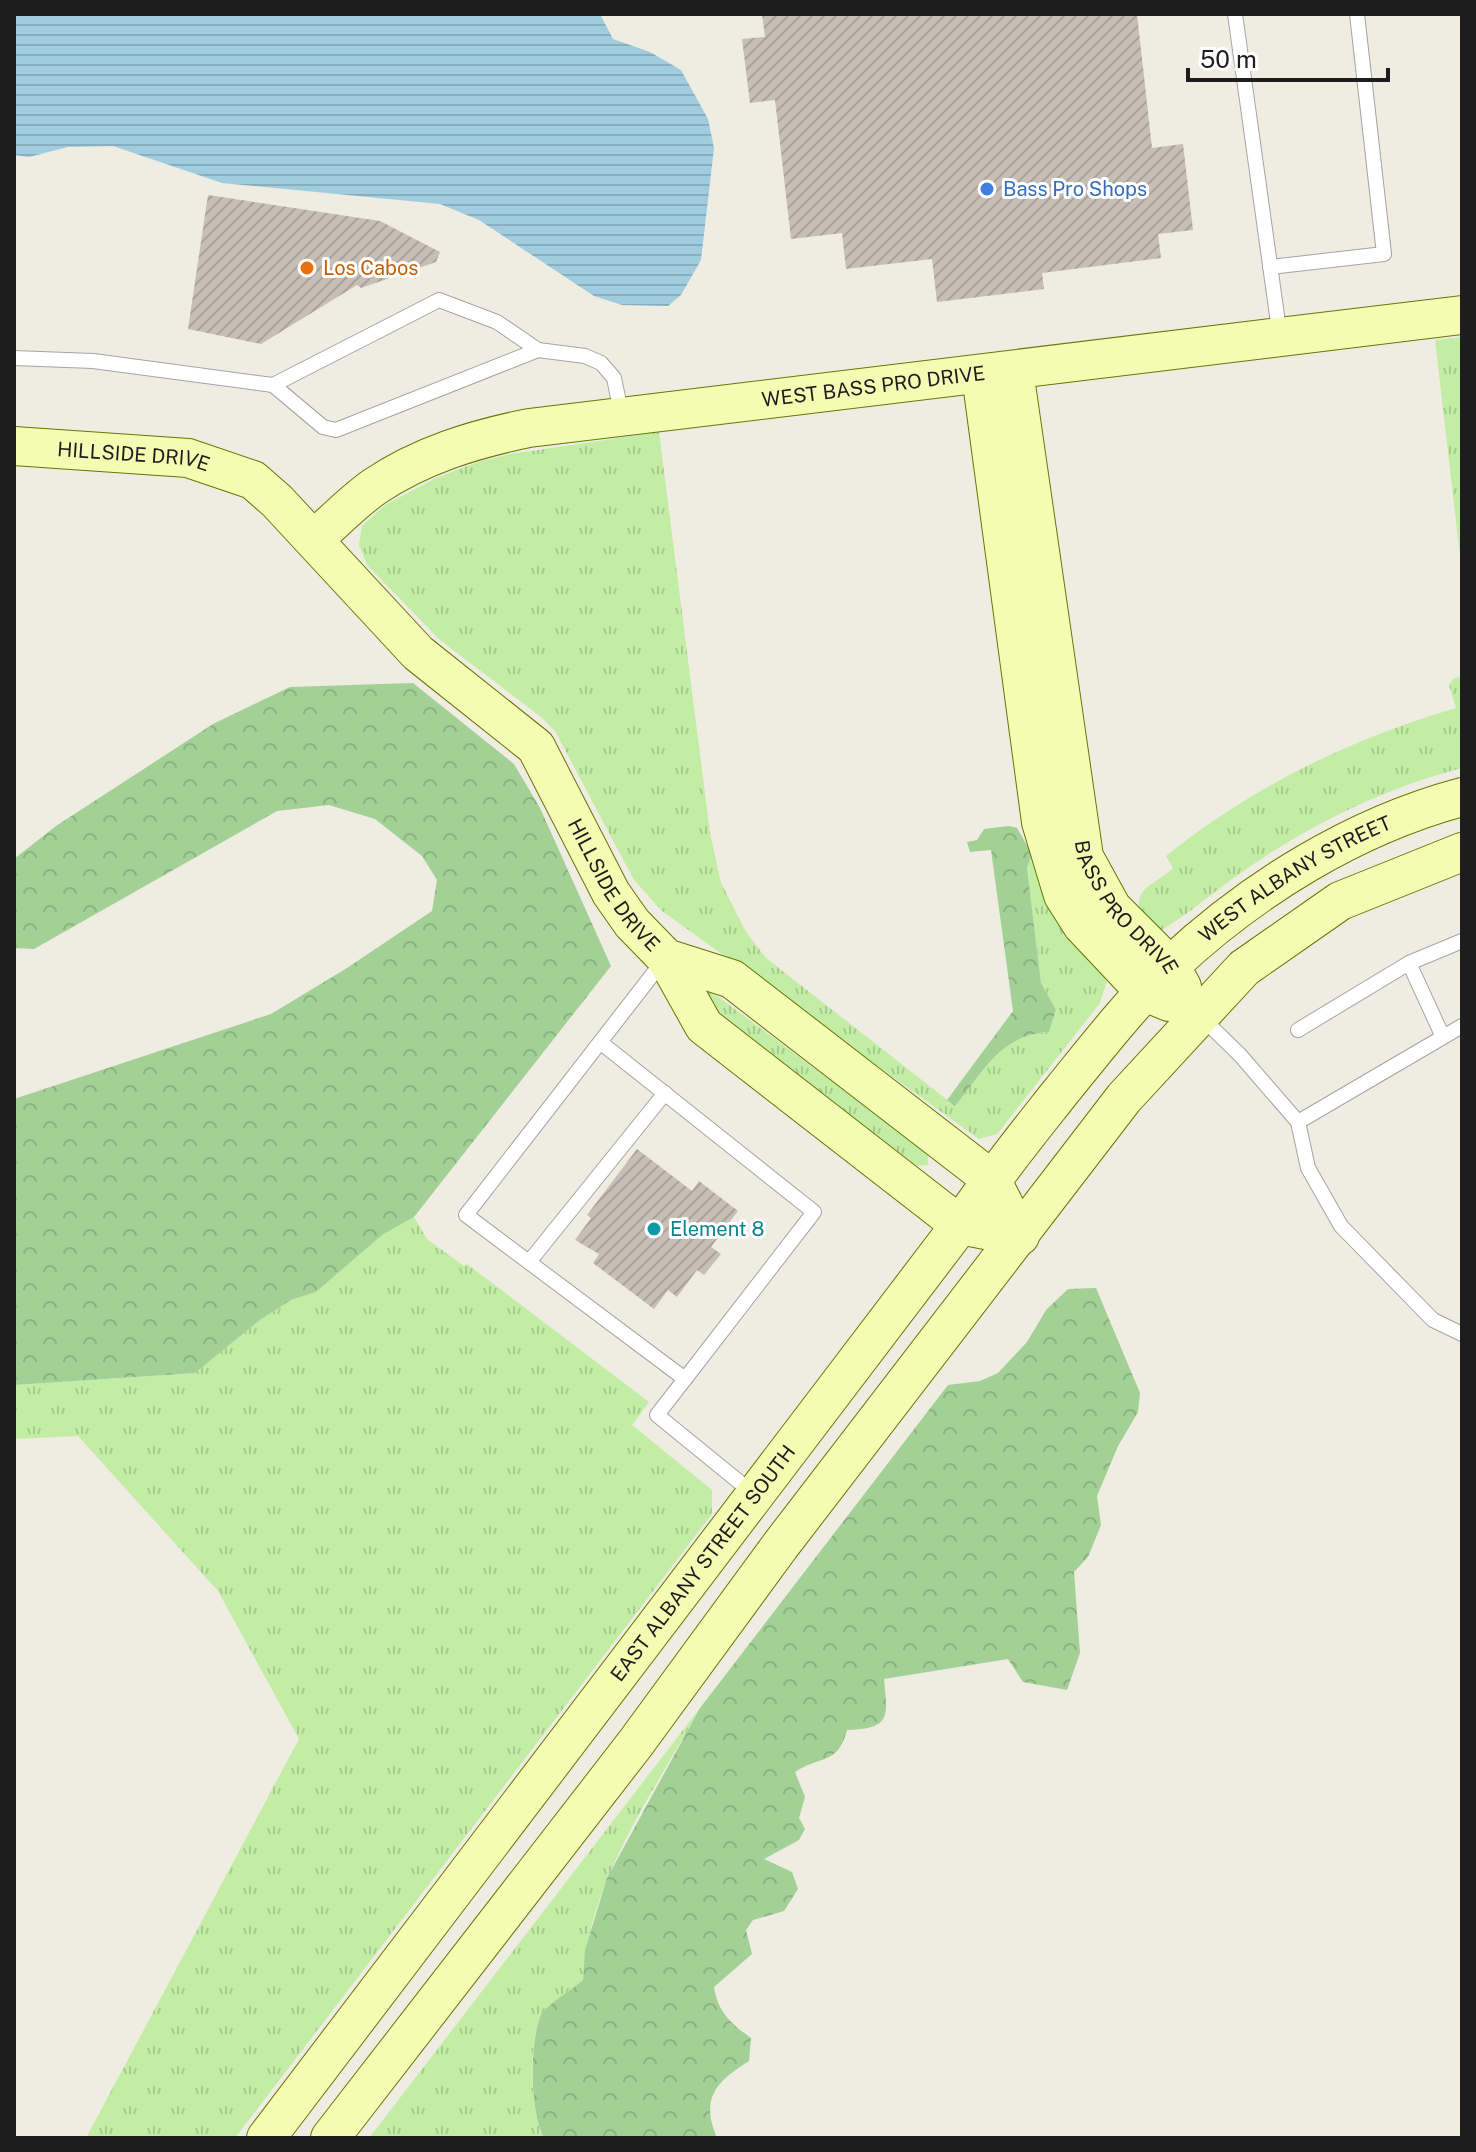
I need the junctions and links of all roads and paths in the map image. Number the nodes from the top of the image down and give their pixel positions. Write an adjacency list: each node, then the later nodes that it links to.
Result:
1 (1235, 14): 3 (lane)
2 (1357, 14): 3 (lane)
3 (1270, 267): 5 (lane)
4 (1462, 315): 5 (street, WEST BASS PRO DRIVE)
5 (1280, 338): 8 (street, WEST BASS PRO DRIVE)
6 (538, 350): 9 (lane); 9 (lane); 10 (lane)
7 (14, 358): 9 (lane)
8 (998, 373): 10 (street, WEST BASS PRO DRIVE); 18 (street, BASS PRO DRIVE)
9 (273, 385)
10 (623, 418): 12 (street, WEST BASS PRO DRIVE)
11 (14, 446): 12 (street, HILLSIDE DRIVE)
12 (314, 540): 16 (street, HILLSIDE DRIVE)
13 (1462, 797): 18 (street, WEST ALBANY STREET)
14 (1462, 852): 19 (street, WEST ALBANY STREET)
15 (1462, 941): 17 (lane)
16 (666, 958): 23 (lane); 26 (street, HILLSIDE DRIVE); 27 (street)
17 (1409, 963): 21 (lane); 22 (lane)
18 (1158, 979): 19 (street, BASS PRO DRIVE); 26 (street, EAST ALBANY STREET SOUTH)
19 (1198, 1014): 25 (lane); 28 (street)
20 (1462, 1026): 22 (lane)
21 (1298, 1030)
22 (1442, 1035): 25 (lane)
23 (600, 1042): 24 (lane); 29 (lane)
24 (665, 1093): 29 (lane); 31 (lane)
25 (1298, 1122): 30 (lane)
26 (991, 1179): 27 (street, EAST ALBANY STREET SOUTH); 28 (street, HILLSIDE DRIVE)
27 (960, 1225): 28 (street); 32 (street, EAST ALBANY STREET SOUTH)
28 (1020, 1236): 34 (street)
29 (529, 1262): 31 (lane)
30 (1462, 1334)
31 (685, 1379): 32 (lane)
32 (755, 1495): 33 (street, EAST ALBANY STREET SOUTH)
33 (266, 2138)
34 (330, 2138)

